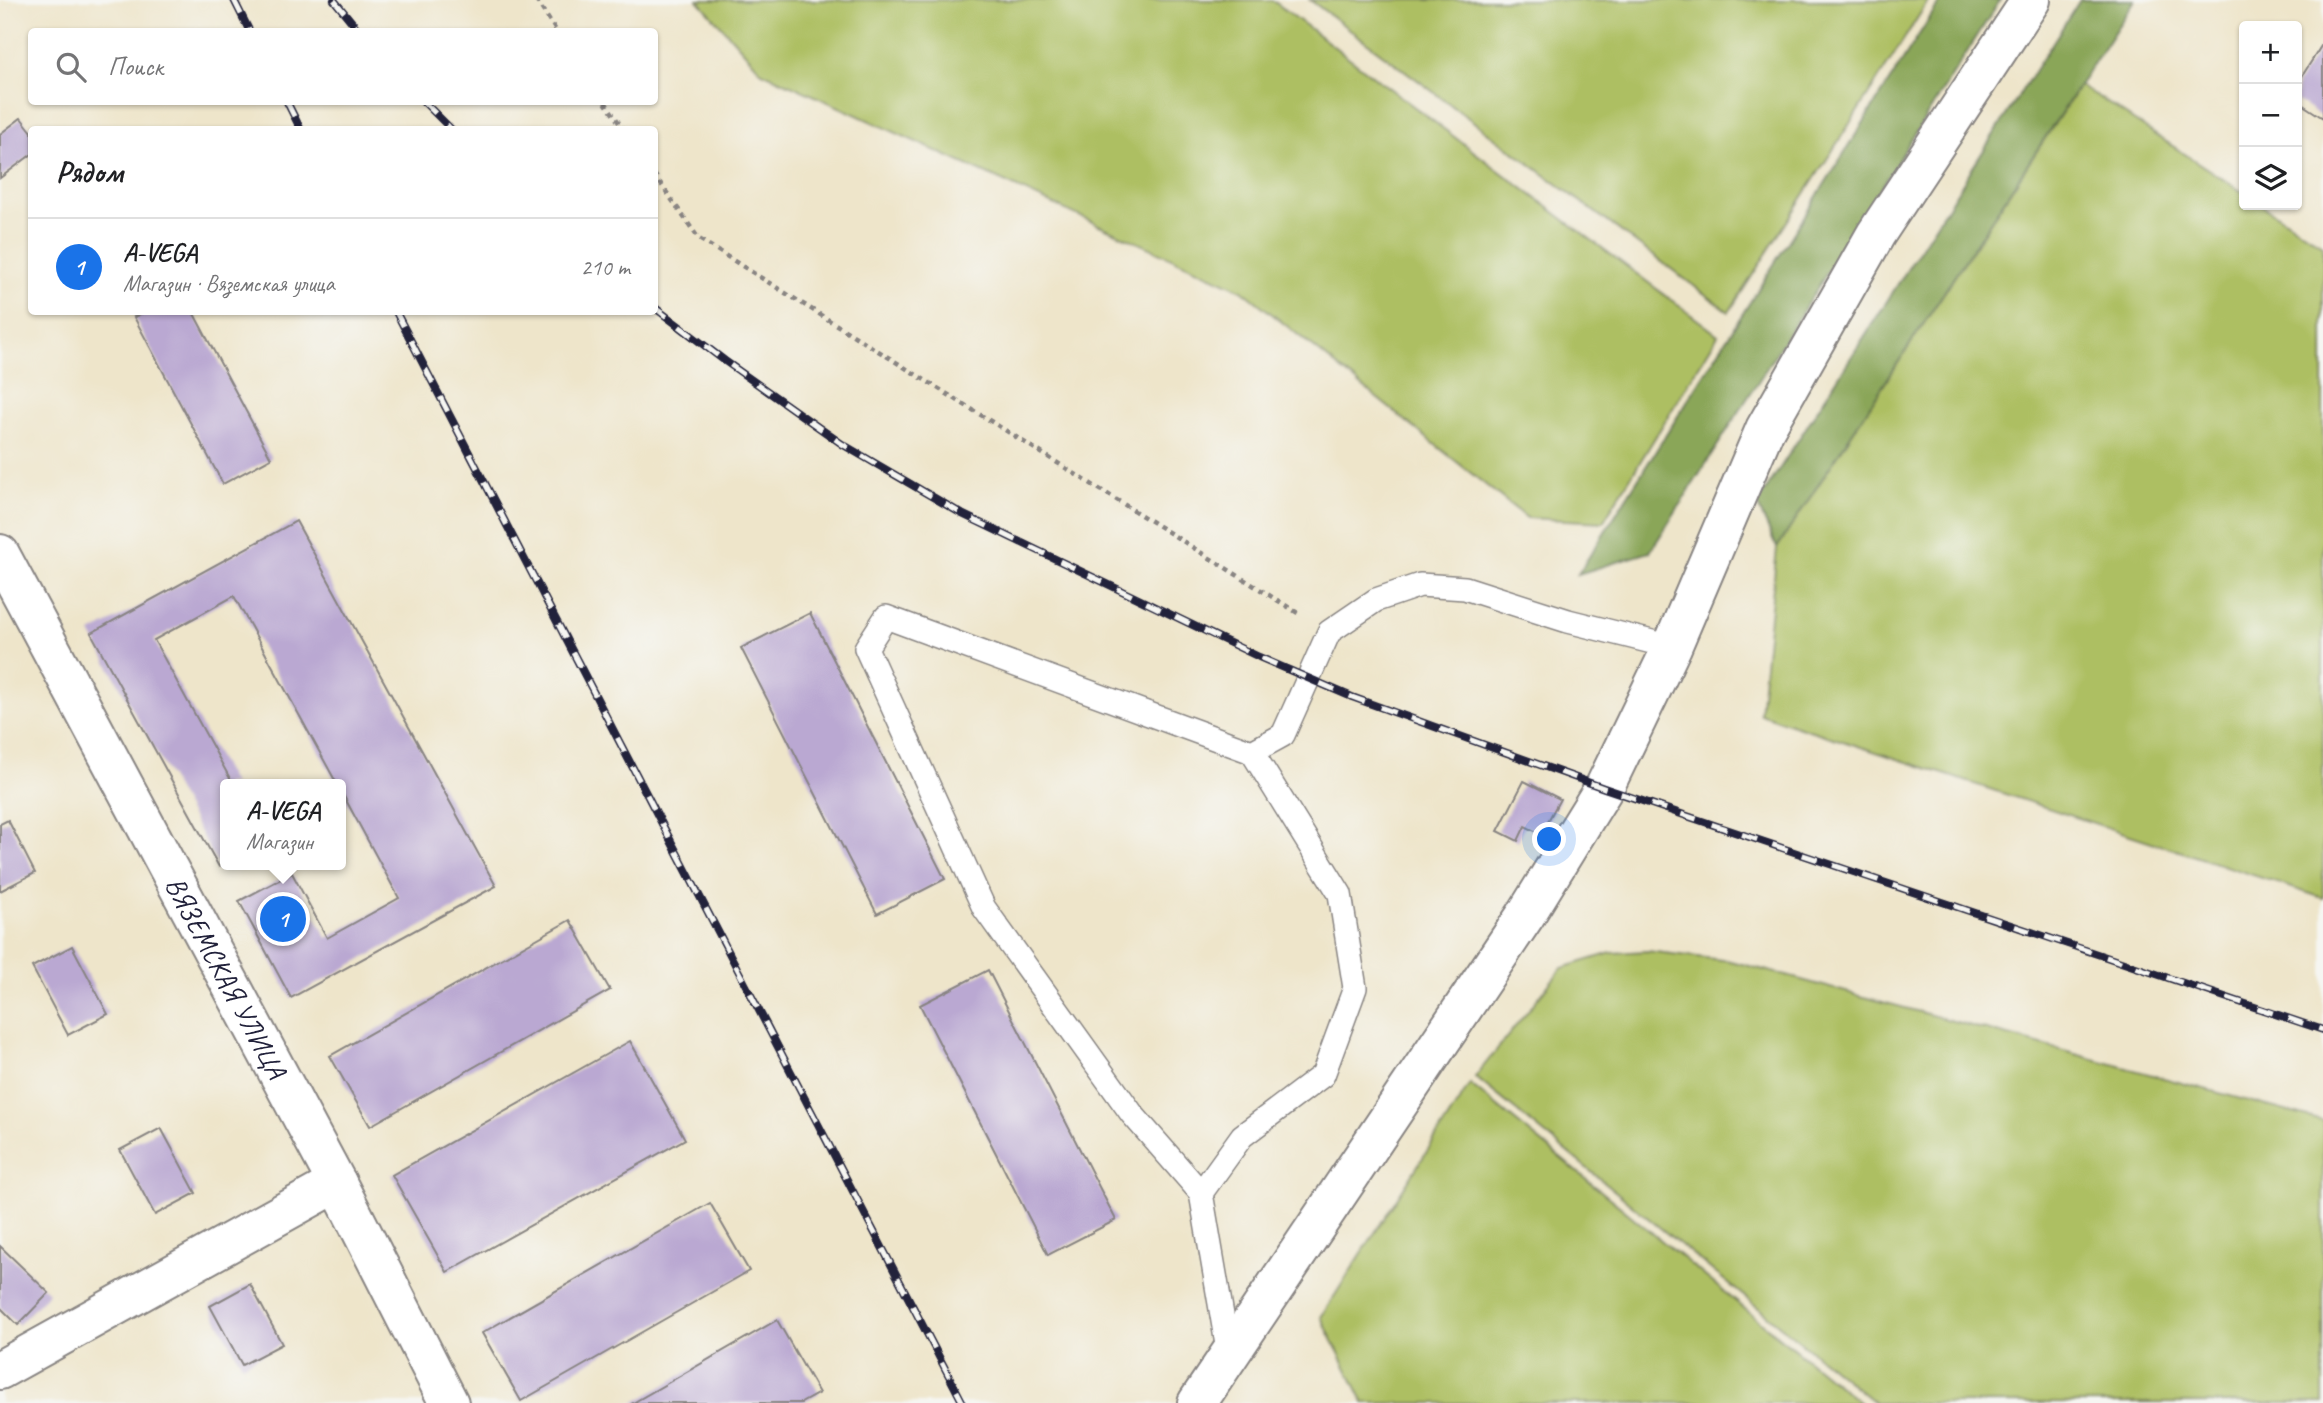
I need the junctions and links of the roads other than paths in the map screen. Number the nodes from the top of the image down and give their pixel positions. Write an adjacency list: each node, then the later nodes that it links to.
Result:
1 (2031, 0): 3 (main road)
2 (0, 554): 5 (main road, ВЯЗЕМСКАЯ УЛИЦА)
3 (1672, 647): 4 (lane); 7 (main road)
4 (1252, 752): 6 (lane); 6 (lane)
5 (337, 1183): 8 (main road); 9 (main road, ВЯЗЕМСКАЯ УЛИЦА)
6 (1202, 1193): 7 (lane)
7 (1230, 1356): 10 (main road)
8 (0, 1370)
9 (449, 1403)
10 (1197, 1403)

